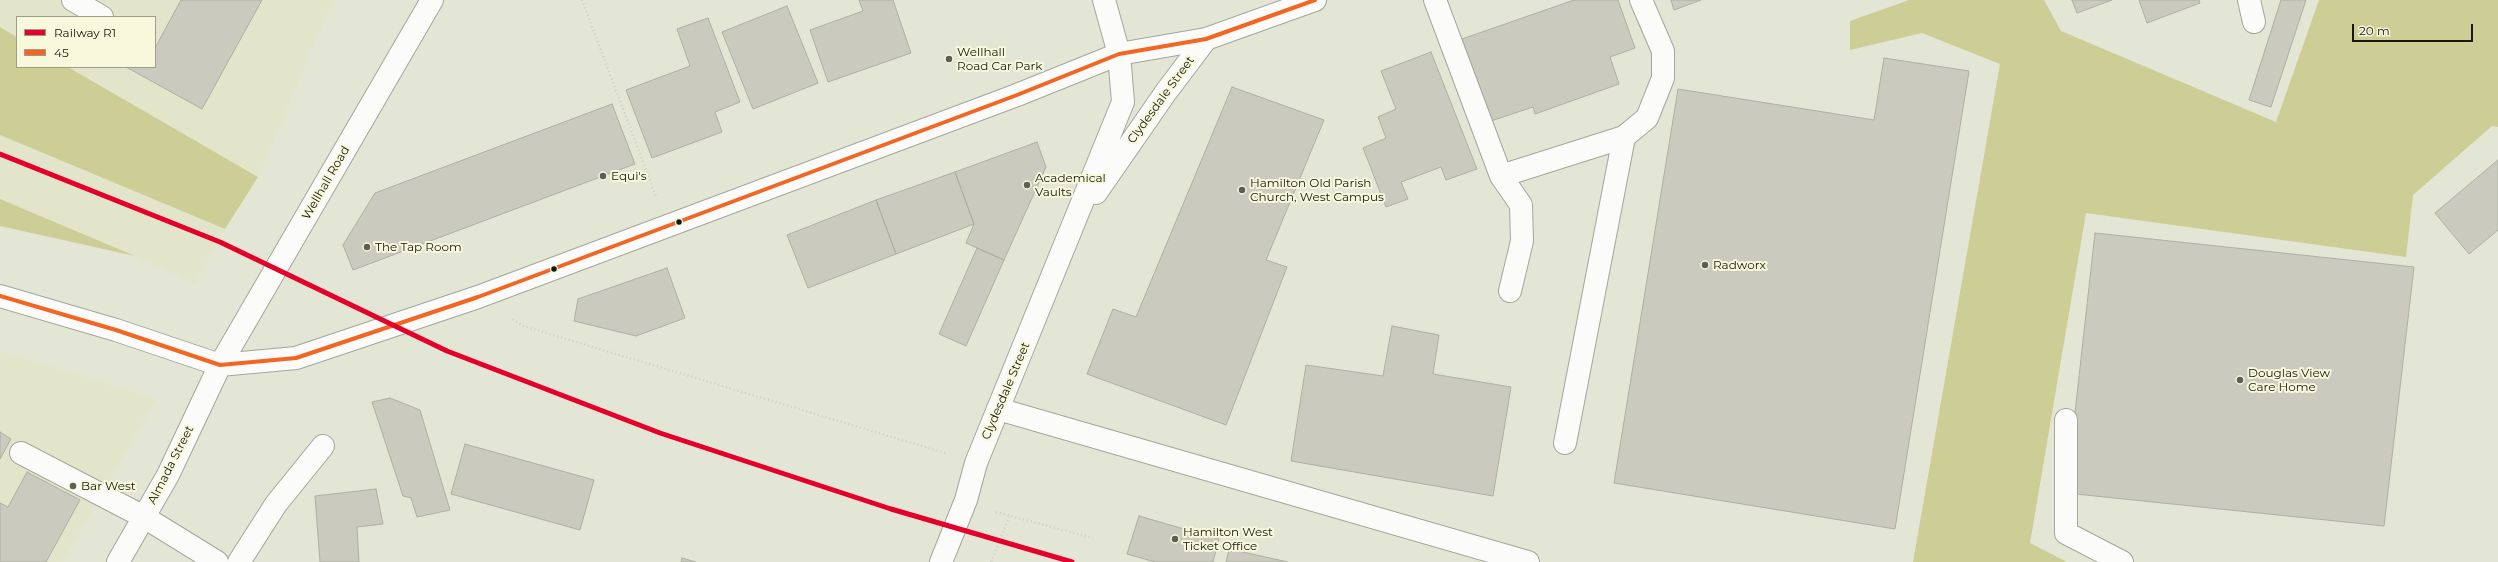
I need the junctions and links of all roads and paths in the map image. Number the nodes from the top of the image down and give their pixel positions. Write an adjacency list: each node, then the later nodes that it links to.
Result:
1 (73, 0): 9 (main road)
2 (432, 0): 20 (main road, Wellhall Road)
3 (582, 0): 16 (path)
4 (1104, 0): 12 (main road, Clydesdale Street)
5 (1315, 0): 11 (main road)
6 (1435, 0): 14 (main road)
7 (1641, 0): 13 (main road)
8 (2249, 0): 10 (main road)
9 (100, 16)
10 (2254, 22)
11 (1206, 39): 12 (main road); 15 (main road, Clydesdale Street)
12 (1119, 54): 15 (main road, Clydesdale Street); 16 (main road)
13 (1624, 137): 14 (main road); 23 (main road)
14 (1501, 176): 17 (main road)
15 (1076, 221): 21 (main road, Clydesdale Street)
16 (668, 226): 19 (main road)
17 (1510, 291)
18 (0, 296): 20 (main road)
19 (478, 297): 20 (main road); 26 (path)
20 (220, 365): 27 (main road, Almada Street)
21 (998, 408): 26 (main road, Clydesdale Street); 34 (main road)
22 (2066, 420): 35 (main road)
23 (1565, 443)
24 (323, 446): 31 (main road)
25 (21, 453): 27 (main road)
26 (976, 463): 32 (main road, Clydesdale Street)
27 (144, 517): 29 (main road, Almada Street); 30 (main road)
28 (1093, 538): 33 (path)
29 (118, 562)
30 (217, 562)
31 (239, 562)
32 (941, 562)
33 (991, 562)
34 (1528, 562)
35 (2122, 562)

